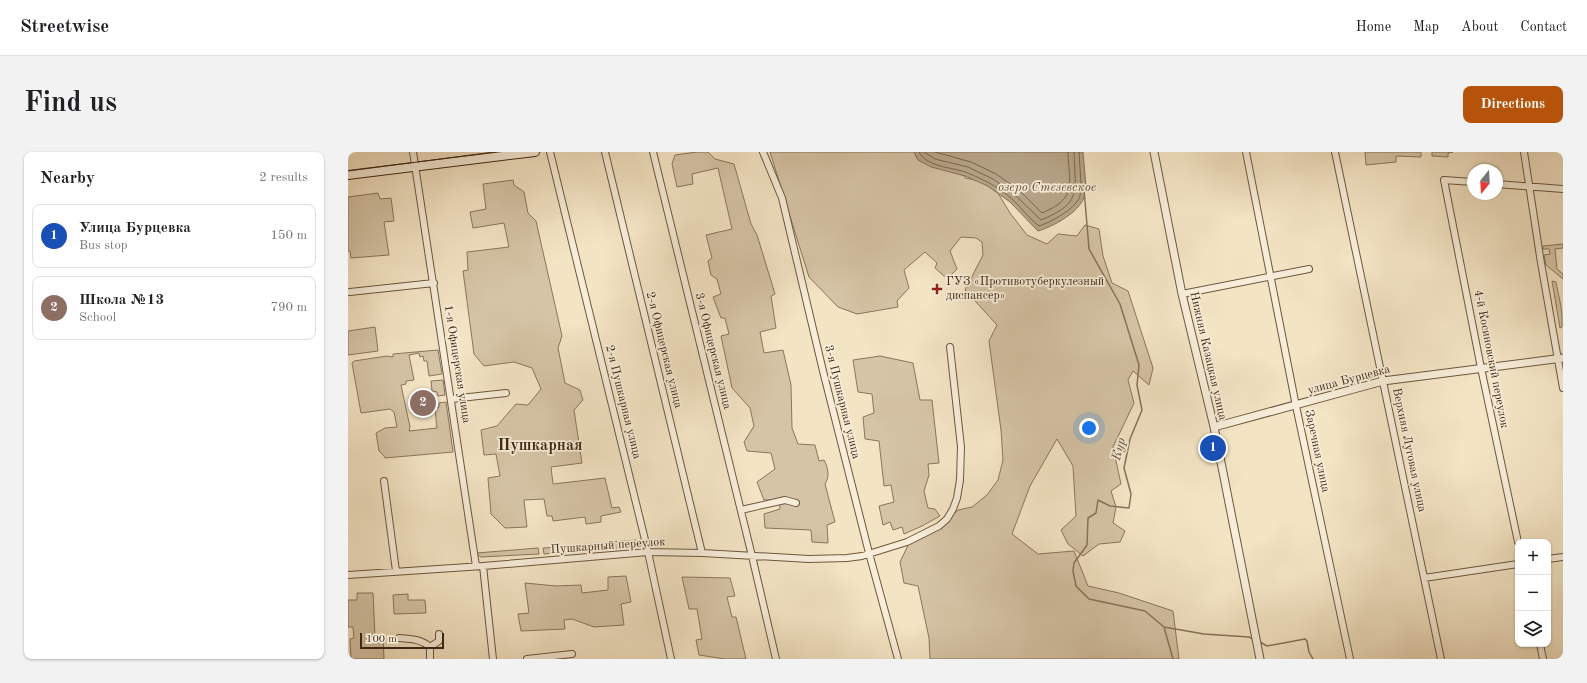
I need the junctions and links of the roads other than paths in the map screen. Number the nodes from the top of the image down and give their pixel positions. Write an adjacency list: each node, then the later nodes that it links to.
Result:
1 (413, 152): 11 (street, 1-я Офицерская улица)
2 (535, 152): 11 (main road)
3 (550, 152): 35 (street, 2-я Пушкарная улица)
4 (605, 152): 36 (street, 2-я Офицерская улица)
5 (653, 152): 33 (street, 3-я Офицерская улица)
6 (763, 152): 37 (street, 3-я Пушкарная улица)
7 (1154, 152): 21 (street, Нижняя Казацкая улица)
8 (1246, 152): 18 (street, Заречная улица)
9 (1335, 152): 25 (street, Верхняя Луговая улица)
10 (1524, 152): 15 (street)
11 (415, 166): 12 (main road); 19 (street, 1-я Офицерская улица)
12 (348, 175)
13 (1467, 182): 24 (street, 4-й Косиновский переулок)
14 (1503, 185): 15 (street)
15 (1530, 187): 16 (street); 23 (street)
16 (1563, 189)
17 (1309, 269): 18 (street)
18 (1271, 276): 21 (street); 29 (street, Заречная улица)
19 (434, 283): 20 (street); 28 (street, 1-я Офицерская улица)
20 (350, 292)
21 (1182, 294): 30 (street, Нижняя Казацкая улица)
22 (950, 346): 37 (street, Пушкарный переулок)
23 (1560, 358): 24 (street, улица Бурцевка); 26 (street)
24 (1480, 368): 25 (street, улица Бурцевка); 34 (street, 4-й Косиновский переулок)
25 (1383, 380): 29 (street, улица Бурцевка); 46 (street, Верхняя Луговая улица)
26 (1563, 388)
27 (506, 393): 28 (street)
28 (451, 399): 42 (street, 1-я Офицерская улица)
29 (1296, 406): 30 (street, улица Бурцевка); 59 (street, Заречная улица)
30 (1214, 427): 58 (street, Нижняя Казацкая улица)
31 (384, 481): 44 (street)
32 (796, 502): 33 (street)
33 (741, 510): 38 (street, 3-я Офицерская улица)
34 (1517, 539)
35 (648, 552): 36 (street, Пушкарный переулок); 43 (street, Пушкарный переулок); 55 (street, 2-я Пушкарная улица)
36 (702, 553): 38 (street, Пушкарный переулок)
37 (869, 553): 38 (street, Пушкарный переулок); 57 (street, 3-я Пушкарная улица)
38 (752, 556): 56 (street, 3-я Офицерская улица)
39 (1563, 557): 40 (street)
40 (1551, 559)
41 (1515, 564): 46 (street)
42 (476, 566): 43 (street, Пушкарный переулок); 44 (street, Пушкарный переулок)
43 (484, 566): 53 (street)
44 (396, 571): 45 (street, Пушкарный переулок)
45 (348, 575)
46 (1424, 578): 60 (street, Верхняя Луговая улица)
47 (439, 634): 49 (street)
48 (399, 638): 49 (street)
49 (430, 647): 52 (street)
50 (1541, 647): 61 (street)
51 (572, 654): 54 (street)
52 (430, 659)
53 (493, 659)
54 (527, 659)
55 (671, 659)
56 (776, 659)
57 (898, 659)
58 (1260, 659)
59 (1350, 659)
60 (1441, 659)
61 (1543, 659)

